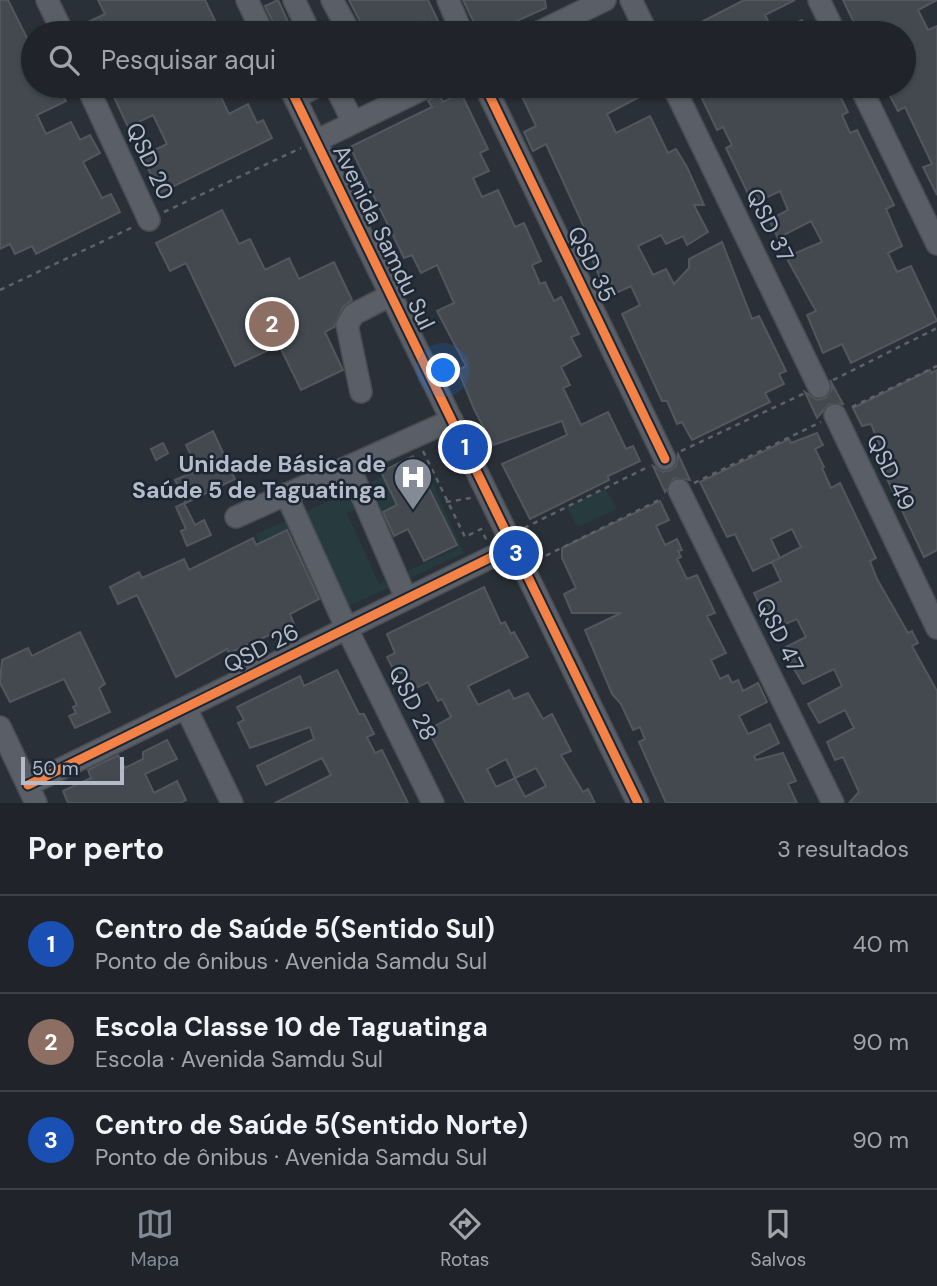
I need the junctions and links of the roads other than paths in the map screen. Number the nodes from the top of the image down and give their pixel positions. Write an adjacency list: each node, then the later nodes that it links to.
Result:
1 (47, 0): 9 (street)
2 (247, 0): 10 (street)
3 (294, 0): 11 (street)
4 (331, 0): 12 (street)
5 (447, 0): 13 (street)
6 (605, 0): 14 (street)
7 (631, 0): 15 (street)
8 (819, 0): 16 (street)
9 (57, 21)
10 (257, 21)
11 (304, 21)
12 (342, 21)
13 (457, 21)
14 (562, 21)
15 (642, 21)
16 (829, 21)
17 (93, 98): 26 (street, QSD 20)
18 (295, 98): 25 (street, Avenida Samdu Sul)
19 (341, 98): 24 (street)
20 (386, 98): 25 (street)
21 (491, 98): 33 (street, QSD 35)
22 (679, 98): 29 (street, QSD 37)
23 (866, 98): 27 (street)
24 (349, 114)
25 (316, 141): 28 (street, Avenida Samdu Sul)
26 (149, 220)
27 (937, 244)
28 (391, 295): 30 (street); 32 (street, Avenida Samdu Sul)
29 (819, 387)
30 (361, 392)
31 (835, 415): 41 (street, QSD 49)
32 (452, 420): 34 (street); 38 (street, Avenida Samdu Sul)
33 (665, 459)
34 (349, 466): 36 (street); 39 (street)
35 (679, 490): 48 (street, QSD 47)
36 (286, 495): 37 (street); 40 (street, QSD 28)
37 (236, 517)
38 (510, 541): 39 (street, QSD 26); 47 (street, Avenida Samdu Sul)
39 (406, 598): 40 (street, QSD 26)
40 (346, 627): 42 (street, QSD 26); 46 (street, QSD 28)
41 (937, 628)
42 (186, 708): 44 (street, QSD 26); 45 (street)
43 (0, 727): 44 (street)
44 (32, 794)
45 (232, 803)
46 (433, 803)
47 (638, 803)
48 (833, 803)

